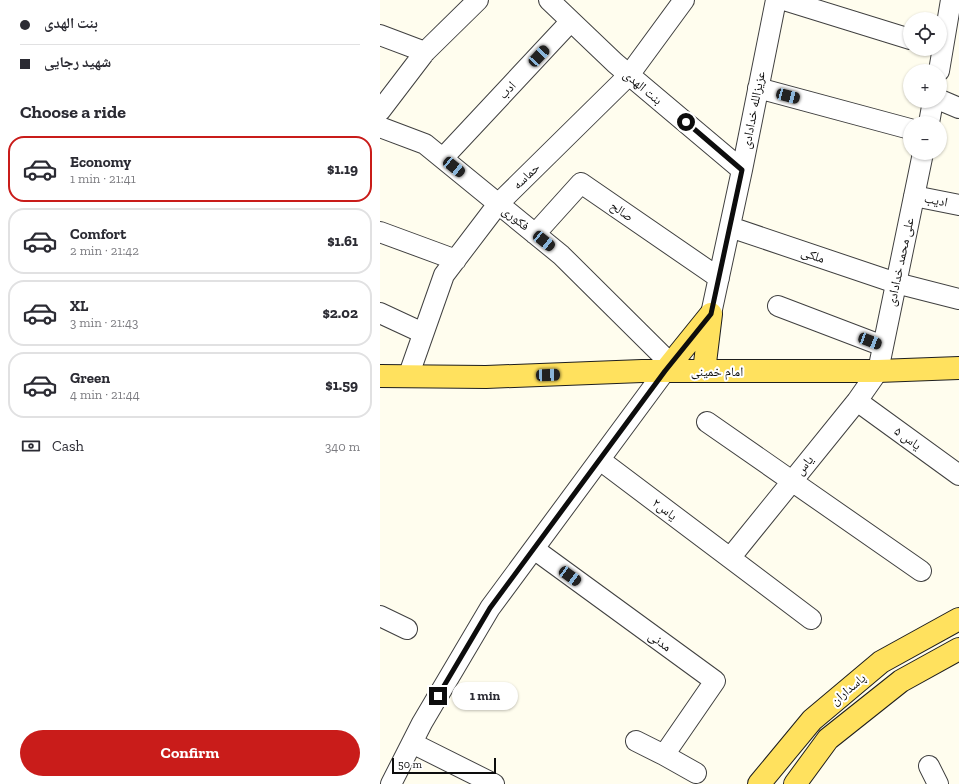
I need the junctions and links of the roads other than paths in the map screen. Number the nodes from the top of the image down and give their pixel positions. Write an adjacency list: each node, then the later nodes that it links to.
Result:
1 (478, 0): 11 (street)
2 (549, 0): 7 (street, بنت الهدی)
3 (684, 0): 12 (street, حماسه)
4 (776, 0): 13 (street, عزیزالله خدادادی)
5 (784, 0): 10 (street)
6 (953, 12): 8 (street)
7 (571, 21): 12 (street, بنت الهدی); 19 (street, ادب)
8 (947, 32)
9 (380, 35): 11 (street)
10 (903, 37)
11 (425, 52): 16 (street)
12 (629, 75): 21 (street, بنت الهدی); 23 (street, حماسه)
13 (758, 88): 17 (street); 21 (street, عزیزالله خدادادی)
14 (947, 103): 15 (street)
15 (959, 108)
16 (380, 111)
17 (903, 126)
18 (380, 127): 19 (street, فکوری)
19 (443, 158): 23 (street, فکوری)
20 (922, 160): 22 (street, علی محمد خدادادی)
21 (742, 170): 25 (street, عزیزالله خدادادی)
22 (914, 196): 24 (street, ادیب); 30 (street, علی محمد خدادادی)
23 (498, 204): 27 (street, فکوری); 28 (street, حماسه)
24 (959, 204)
25 (730, 227): 29 (street, عزیزالله خدادادی); 30 (street, ملکی)
26 (380, 232): 28 (street)
27 (535, 234): 29 (street, صالح); 37 (street, فکوری)
28 (456, 260): 35 (street, حماسه)
29 (718, 278): 34 (street, عزیزالله خدادادی)
30 (896, 283): 31 (street, ملکی); 36 (street, علی محمد خدادادی)
31 (959, 299)
32 (778, 306): 36 (street)
33 (380, 313): 35 (street)
34 (711, 314): 37 (main road); 40 (main road)
35 (423, 333): 42 (street, حماسه)
36 (883, 346): 39 (street, علی محمد خدادادی)
37 (668, 368): 40 (main road, امام خمینی); 42 (main road, امام خمینی); 45 (street)
38 (959, 368): 39 (main road, امام خمینی)
39 (878, 370): 40 (main road, امام خمینی); 43 (street, یاس)
40 (704, 371)
41 (380, 376): 42 (main road, امام خمینی)
42 (408, 377)
43 (857, 401): 46 (street, یاس ۵); 47 (street, یاس)
44 (707, 422): 47 (street)
45 (600, 460): 48 (street); 49 (street, یاس۲)
46 (959, 475)
47 (792, 480): 49 (street, یاس); 50 (street)
48 (534, 549): 57 (street); 58 (street, مدنی)
49 (730, 558): 52 (street, یاس۲)
50 (921, 571)
51 (380, 616): 54 (street)
52 (812, 619)
53 (959, 619): 63 (main road, پاسداران)
54 (407, 629)
55 (959, 649): 64 (main road, پاسداران)
56 (636, 741): 58 (street)
57 (412, 743): 61 (street); 62 (street)
58 (664, 755): 60 (street)
59 (929, 766): 65 (street)
60 (696, 773)
61 (391, 784)
62 (494, 784)
63 (759, 784)
64 (795, 784)
65 (938, 784)

